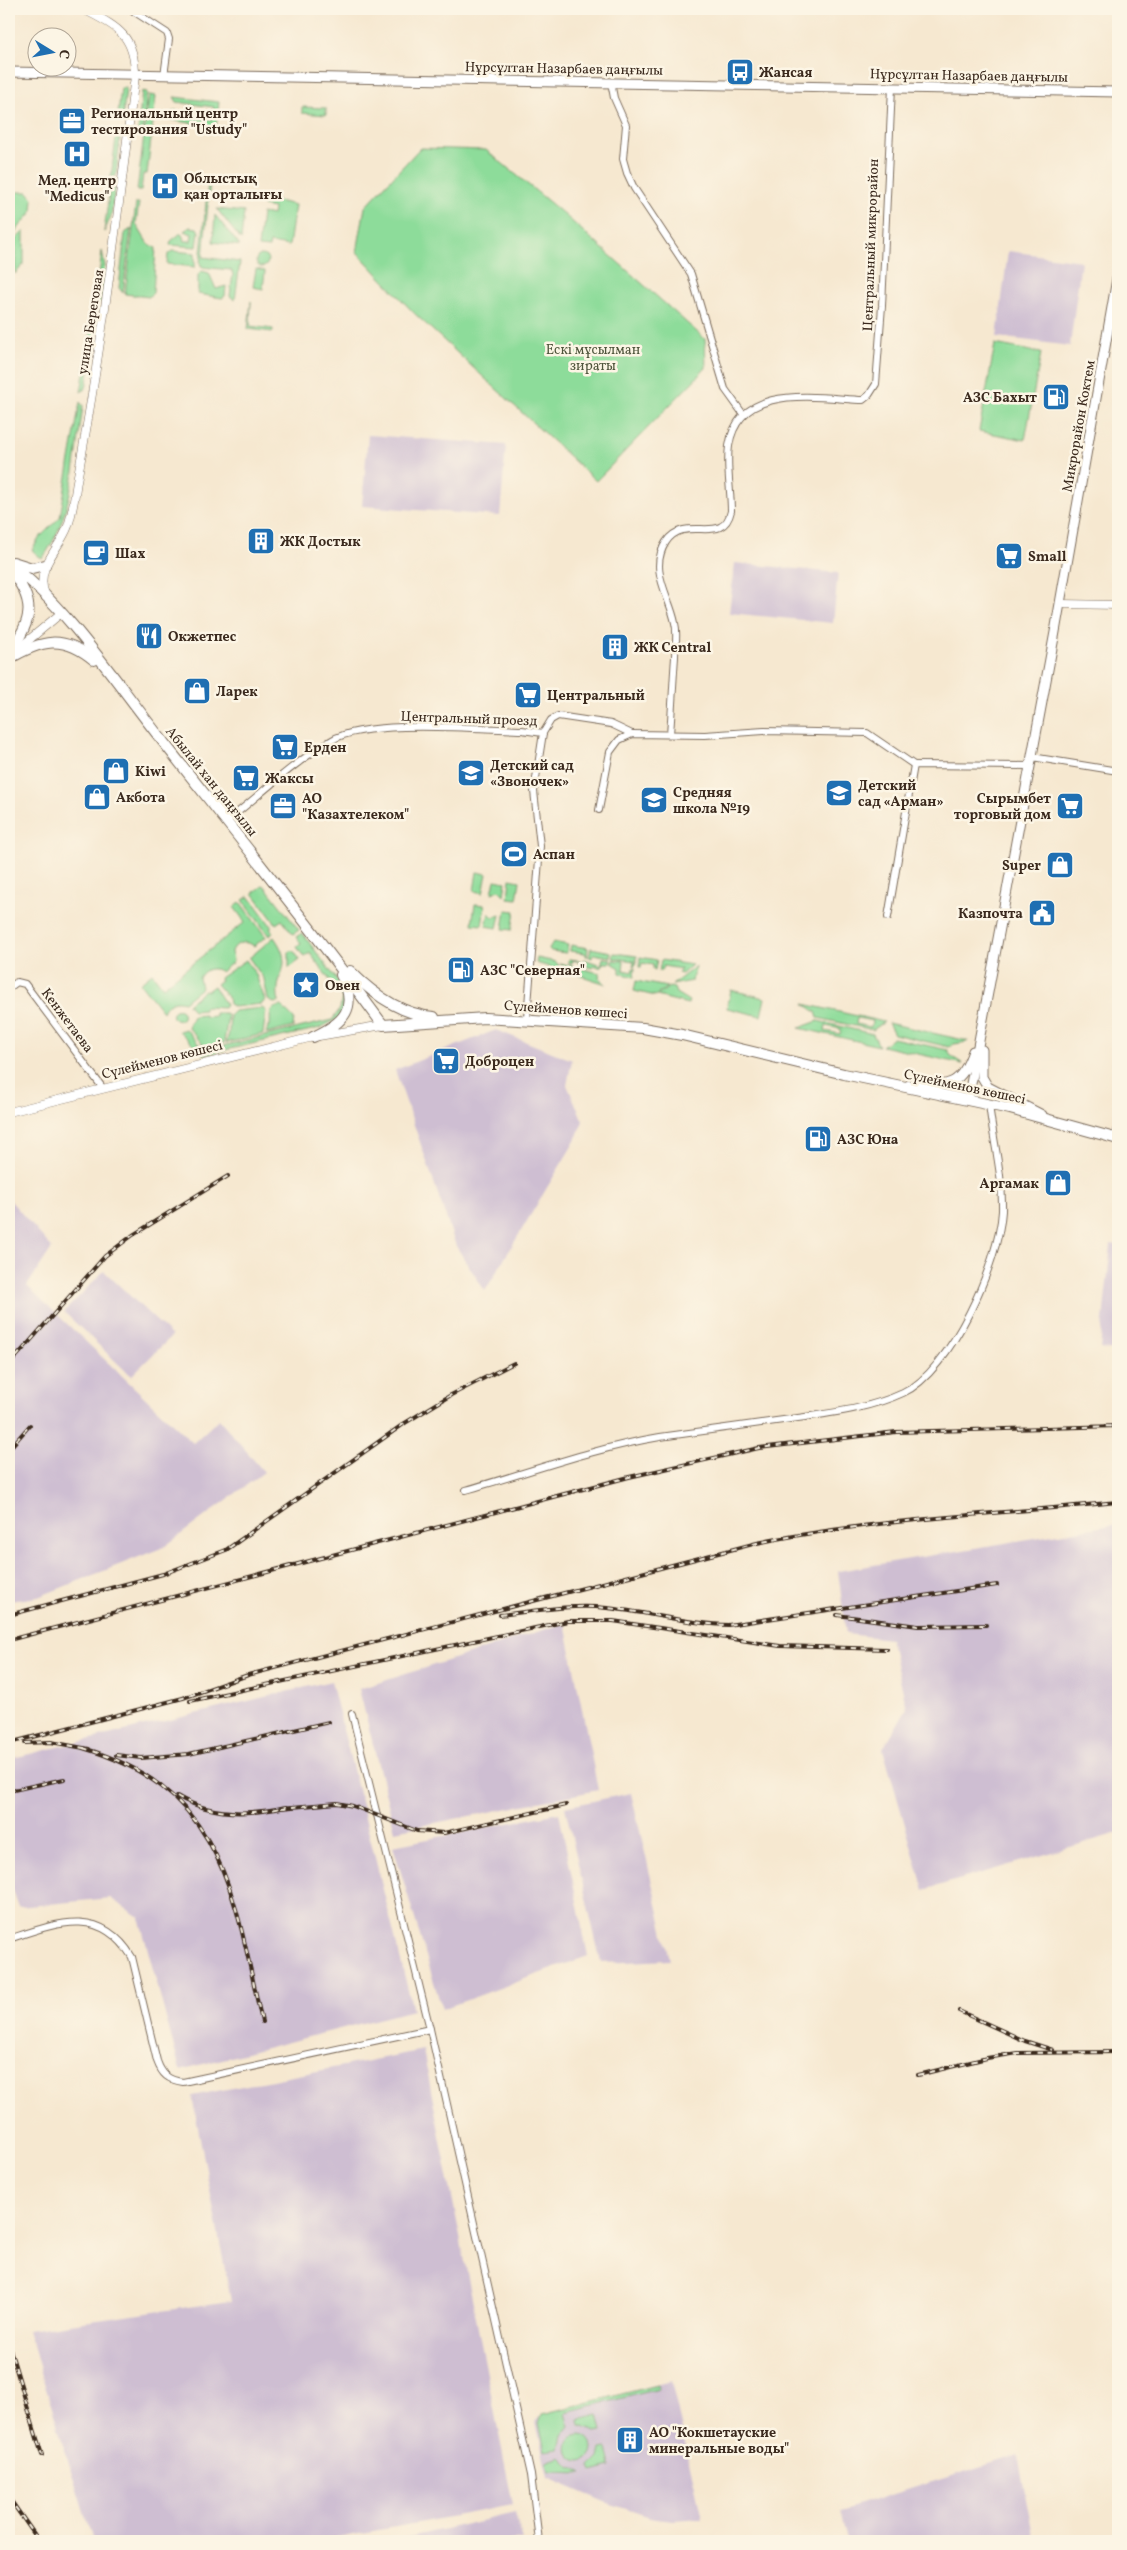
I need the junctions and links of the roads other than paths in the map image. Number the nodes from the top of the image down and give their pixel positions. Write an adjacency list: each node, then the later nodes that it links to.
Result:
1 (83, 9): 4 (street, улица Береговая)
2 (130, 9): 5 (street)
3 (9, 72): 4 (main road, Нұрсұлтан Назарбаев даңғылы)
4 (135, 76): 5 (main road, Нұрсұлтан Назарбаев даңғылы); 14 (street, улица Береговая)
5 (164, 76): 6 (main road, Нұрсұлтан Назарбаев даңғылы)
6 (611, 82): 7 (main road, Нұрсұлтан Назарбаев даңғылы); 12 (street)
7 (892, 87): 8 (main road, Нұрсұлтан Назарбаев даңғылы); 12 (street, Центральный микрорайон)
8 (1088, 91): 9 (main road, Нұрсұлтан Назарбаев даңғылы); 10 (main road)
9 (1118, 92)
10 (1118, 98)
11 (1118, 273): 17 (main road, Микрорайон Коктем)
12 (743, 414): 25 (street)
13 (9, 561): 14 (highway); 16 (highway, Абылай хан даңғылы)
14 (45, 565): 16 (street)
15 (9, 569): 20 (highway)
16 (48, 600): 19 (highway, Абылай хан даңғылы)
17 (1060, 604): 18 (street); 26 (main road, Микрорайон Коктем)
18 (1118, 605)
19 (60, 614): 21 (street); 22 (highway, Абылай хан даңғылы)
20 (9, 652)
21 (9, 658): 22 (highway)
22 (110, 674): 30 (highway, Абылай хан даңғылы)
23 (544, 733): 24 (street); 30 (street, Центральный проезд); 35 (street, Центральный проезд)
24 (632, 734): 25 (street); 29 (street)
25 (670, 734): 27 (street)
26 (1031, 762): 27 (street); 28 (street); 36 (main road)
27 (914, 765): 31 (street)
28 (1118, 771)
29 (600, 810)
30 (227, 821): 32 (highway, Абылай хан даңғылы)
31 (888, 917)
32 (328, 949): 34 (highway); 37 (highway, Абылай хан даңғылы); 38 (highway)
33 (9, 988): 40 (street, Кенжетаева)
34 (470, 1019): 35 (highway, Сүлейменов көшесі); 37 (highway, Сүлейменов көшесі)
35 (527, 1019): 39 (highway, Сүлейменов көшесі)
36 (983, 1020): 39 (main road); 41 (main road); 44 (main road)
37 (383, 1025): 38 (street, Сүлейменов көшесі)
38 (313, 1037): 40 (street, Сүлейменов көшесі)
39 (896, 1085): 41 (highway, Сүлейменов көшесі)
40 (102, 1087): 43 (street, Сүлейменов көшесі)
41 (968, 1100): 42 (highway, Сүлейменов көшесі)
42 (988, 1104): 44 (highway, Сүлейменов көшесі); 47 (street)
43 (9, 1112)
44 (1060, 1123): 46 (highway, Сүлейменов көшесі)
45 (1118, 1126): 46 (street)
46 (1116, 1139)
47 (466, 1490)
48 (352, 1714): 50 (street)
49 (9, 1939): 50 (street)
50 (430, 2029): 51 (street)
51 (540, 2541)

